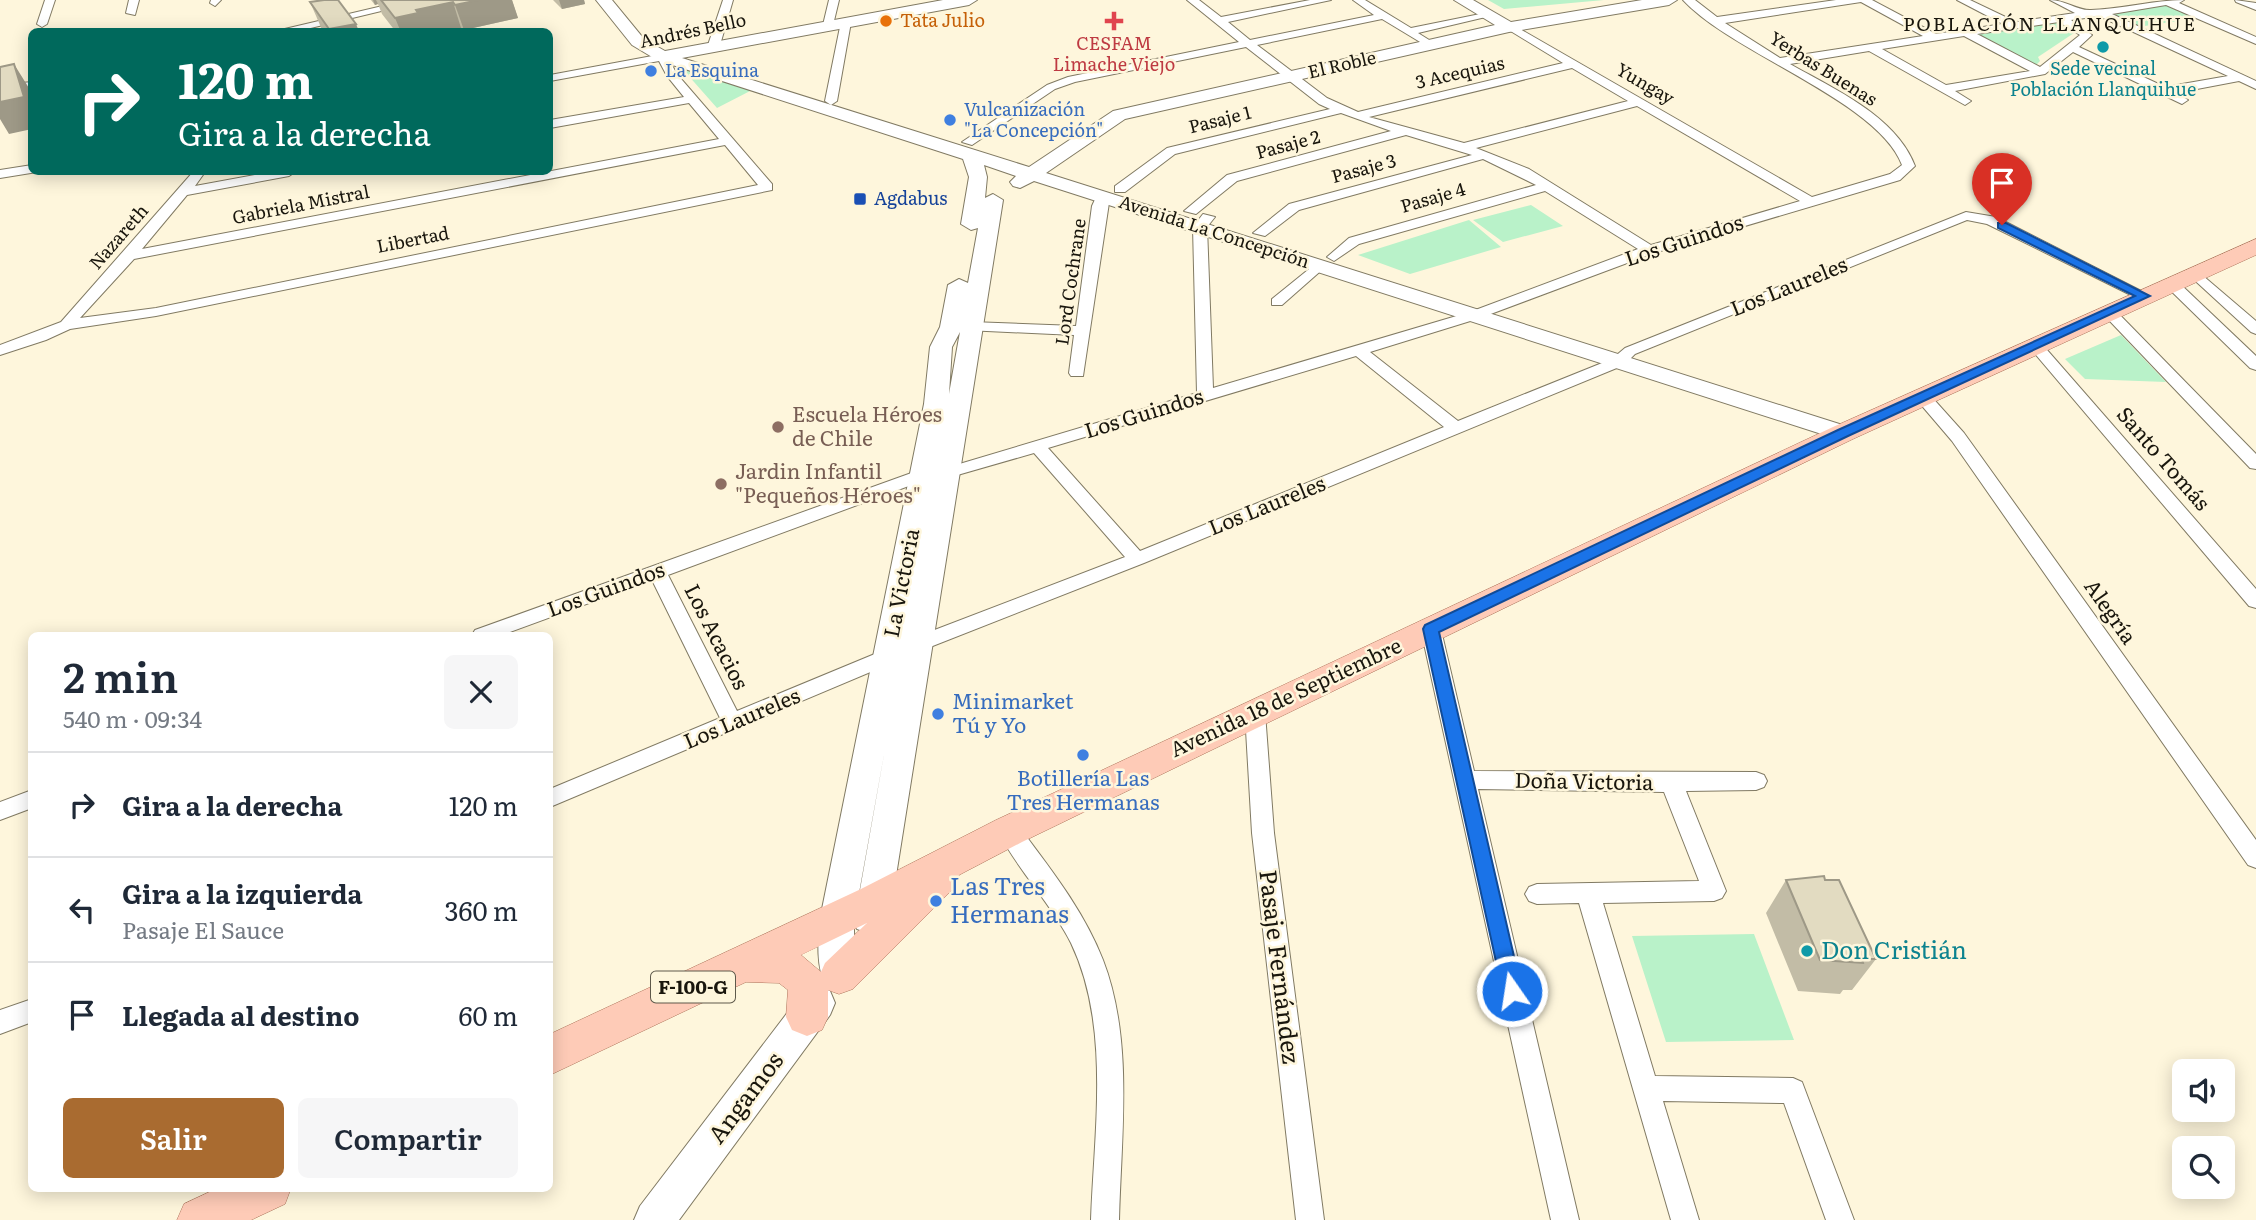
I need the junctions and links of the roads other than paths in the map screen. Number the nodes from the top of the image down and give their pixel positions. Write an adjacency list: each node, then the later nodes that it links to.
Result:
1 (50, 0): 33 (street)
2 (134, 0): 25 (street)
3 (422, 0): 37 (street)
4 (604, 0): 47 (street, Avenida La Concepción)
5 (621, 0): 47 (street, Avenida La Concepción)
6 (728, 0): 43 (street)
7 (834, 0): 34 (street)
8 (969, 0): 22 (street, Andrés Bello)
9 (1192, 0): 30 (street)
10 (1326, 0): 30 (street)
11 (1358, 0): 28 (street)
12 (1462, 0): 26 (street, Yungay)
13 (1669, 0): 36 (street, El Roble)
14 (1688, 0): 31 (street, Yerbas Buenas)
15 (1858, 0): 31 (street)
16 (1864, 0): 40 (street)
17 (1962, 0): 35 (street)
18 (2055, 0): 27 (street)
19 (2240, 0): 23 (street)
20 (2173, 1): 21 (street); 41 (street)
21 (2148, 2): 24 (street)
22 (931, 3): 32 (street, Andrés Bello)
23 (2256, 7)
24 (2100, 12): 27 (street); 53 (street)
25 (131, 13)
26 (1486, 14): 36 (street, Yungay); 38 (street)
27 (2086, 14): 29 (street)
28 (1383, 16): 38 (street); 42 (street)
29 (2060, 18): 35 (street); 45 (street)
30 (1218, 21): 42 (street)
31 (1714, 21): 48 (street, Yerbas Buenas)
32 (846, 22): 34 (street, Andrés Bello); 61 (street)
33 (42, 24)
34 (828, 25): 43 (street, Andrés Bello)
35 (2014, 26): 39 (street)
36 (1508, 27): 44 (street, El Roble); 49 (street, Yungay)
37 (295, 28)
38 (1408, 32): 44 (street)
39 (1966, 33): 40 (street); 50 (street)
40 (1935, 38): 46 (street)
41 (2256, 41)
42 (1246, 44): 52 (street); 70 (street)
43 (714, 45): 47 (street, Andrés Bello)
44 (1430, 45): 52 (street, El Roble)
45 (2071, 47): 50 (street); 58 (street)
46 (1871, 48): 48 (street); 57 (street)
47 (668, 55): 51 (street, Andrés Bello); 59 (street); 61 (street, Avenida La Concepción); 70 (street, Avenida La Concepción)
48 (1778, 62): 82 (street, Yerbas Buenas)
49 (1573, 64): 62 (street, Yungay); 65 (street, 3 Acequias)
50 (2041, 72): 57 (street)
51 (553, 77)
52 (1287, 77): 64 (street); 72 (street, El Roble)
53 (2239, 78): 54 (street); 58 (street)
54 (2256, 85)
55 (28, 86): 56 (street)
56 (0, 89)
57 (1945, 89): 63 (street)
58 (2165, 91): 60 (street)
59 (692, 99): 66 (street); 68 (street)
60 (2182, 100)
61 (831, 101): 70 (street, Avenida La Concepción)
62 (1638, 102): 69 (street); 82 (street, Yungay)
63 (1965, 102)
64 (1339, 110): 65 (street); 81 (street, Pasaje 1)
65 (1354, 116): 67 (street)
66 (553, 123)
67 (1405, 132): 69 (street); 84 (street, Pasaje 2)
68 (728, 141): 78 (street, Gabriela Mistral); 95 (street, Libertad)
69 (1464, 147): 71 (street)
70 (970, 148): 72 (street, Avenida La Concepción); 83 (street, La Victoria)
71 (1485, 155): 79 (street); 85 (street, Pasaje 3)
72 (1038, 169): 81 (street, Avenida La Concepción); 83 (street)
73 (25, 170): 74 (street)
74 (0, 174)
75 (196, 175): 80 (street, Nazareth)
76 (273, 175): 80 (street)
77 (552, 175): 88 (street, Gabriela Mistral)
78 (553, 175)
79 (1548, 186): 87 (street); 89 (street, Pasaje 4)
80 (182, 192): 88 (street, Nazareth)
81 (1112, 193): 84 (street, Avenida La Concepción); 98 (street, Lord Cochrane)
82 (1809, 201): 87 (street, Los Guindos)
83 (984, 203): 96 (street, La Victoria); 111 (street, La Victoria)
84 (1199, 219): 85 (street, Avenida La Concepción); 89 (street, Avenida La Concepción); 105 (street)
85 (1260, 233): 89 (street, Avenida La Concepción)
86 (2256, 246): 90 (main road, Avenida 18 de Septiembre / F-100-G)
87 (1649, 250): 93 (street, Los Guindos)
88 (129, 257): 95 (street, Nazareth)
89 (1326, 261): 92 (street, Pasaje 4); 93 (street, Avenida La Concepción)
90 (2183, 278): 91 (main road, Avenida 18 de Septiembre / F-100-G); 97 (street); 103 (street)
91 (2144, 296): 94 (main road, Avenida 18 de Septiembre / F-100-G); 102 (street, Los Laureles)
92 (1278, 302)
93 (1484, 311): 101 (street, Los Guindos); 102 (street, Avenida La Concepción)
94 (2109, 312): 99 (main road, Avenida 18 de Septiembre / F-100-G); 110 (street)
95 (66, 325): 100 (street)
96 (971, 327): 98 (street); 111 (street, La Victoria)
97 (2256, 329)
98 (1084, 331): 104 (street, Lord Cochrane)
99 (2036, 346): 106 (main road, Avenida 18 de Septiembre / F-100-G); 114 (street, Santo Tomás)
100 (0, 350)
101 (1358, 350): 105 (street, Los Guindos); 107 (street)
102 (1624, 356): 107 (street, Los Laureles); 108 (street, Avenida La Concepción)
103 (2256, 365)
104 (1077, 373)
105 (1205, 396): 109 (street, Los Guindos)
106 (1923, 397): 108 (main road, Avenida 18 de Septiembre / F-100-G); 129 (street, Alegría)
107 (1456, 429): 112 (street, Los Laureles)
108 (1853, 429): 115 (main road, Avenida 18 de Septiembre / F-100-G)
109 (1037, 446): 111 (street, Los Guindos); 112 (street)
110 (2256, 464)
111 (935, 474): 113 (street, Los Guindos); 117 (street, La Victoria); 118 (street, La Victoria)
112 (1137, 559): 117 (street, Los Laureles)
113 (657, 572): 116 (street, Los Guindos); 120 (street, Los Acacios)
114 (2256, 601)
115 (1431, 629): 119 (main road, Avenida 18 de Septiembre / F-100-G); 121 (street)
116 (490, 632)
117 (918, 644): 118 (street, Los Laureles); 132 (street, La Victoria)
118 (887, 658): 120 (street, Los Laureles); 133 (street, La Victoria)
119 (1255, 713): 127 (main road, Avenida 18 de Septiembre / F-100-G); 145 (street, Pasaje Fernández)
120 (733, 723): 124 (street, Los Laureles)
121 (1464, 780): 123 (street, Doña Victoria); 146 (street)
122 (1756, 781): 123 (street)
123 (1672, 783): 130 (street, Doña Victoria)
124 (553, 797)
125 (28, 800): 126 (street)
126 (0, 811)
127 (1009, 831): 128 (main road, Avenida 18 de Septiembre / F-100-G); 144 (street)
128 (966, 853): 132 (main road, Avenida 18 de Septiembre / F-100-G); 135 (main road)
129 (2256, 858)
130 (1588, 893): 131 (street, Doña Victoria); 140 (street)
131 (1536, 894)
132 (875, 901): 133 (main road, Avenida 18 de Septiembre / F-100-G); 135 (street, Angamos)
133 (837, 919): 134 (main road, Avenida 18 de Septiembre / F-100-G); 135 (street)
134 (743, 964): 137 (main road); 139 (main road, Avenida 18 de Septiembre / F-100-G)
135 (839, 976): 137 (street, Angamos)
136 (28, 1012): 138 (street)
137 (807, 1017): 143 (street, Angamos)
138 (0, 1023)
139 (553, 1054)
140 (1646, 1088): 147 (street); 148 (street)
141 (260, 1192): 142 (main road)
142 (200, 1220)
143 (654, 1220)
144 (1105, 1220)
145 (1310, 1220)
146 (1565, 1220)
147 (1685, 1220)
148 (1840, 1220)

